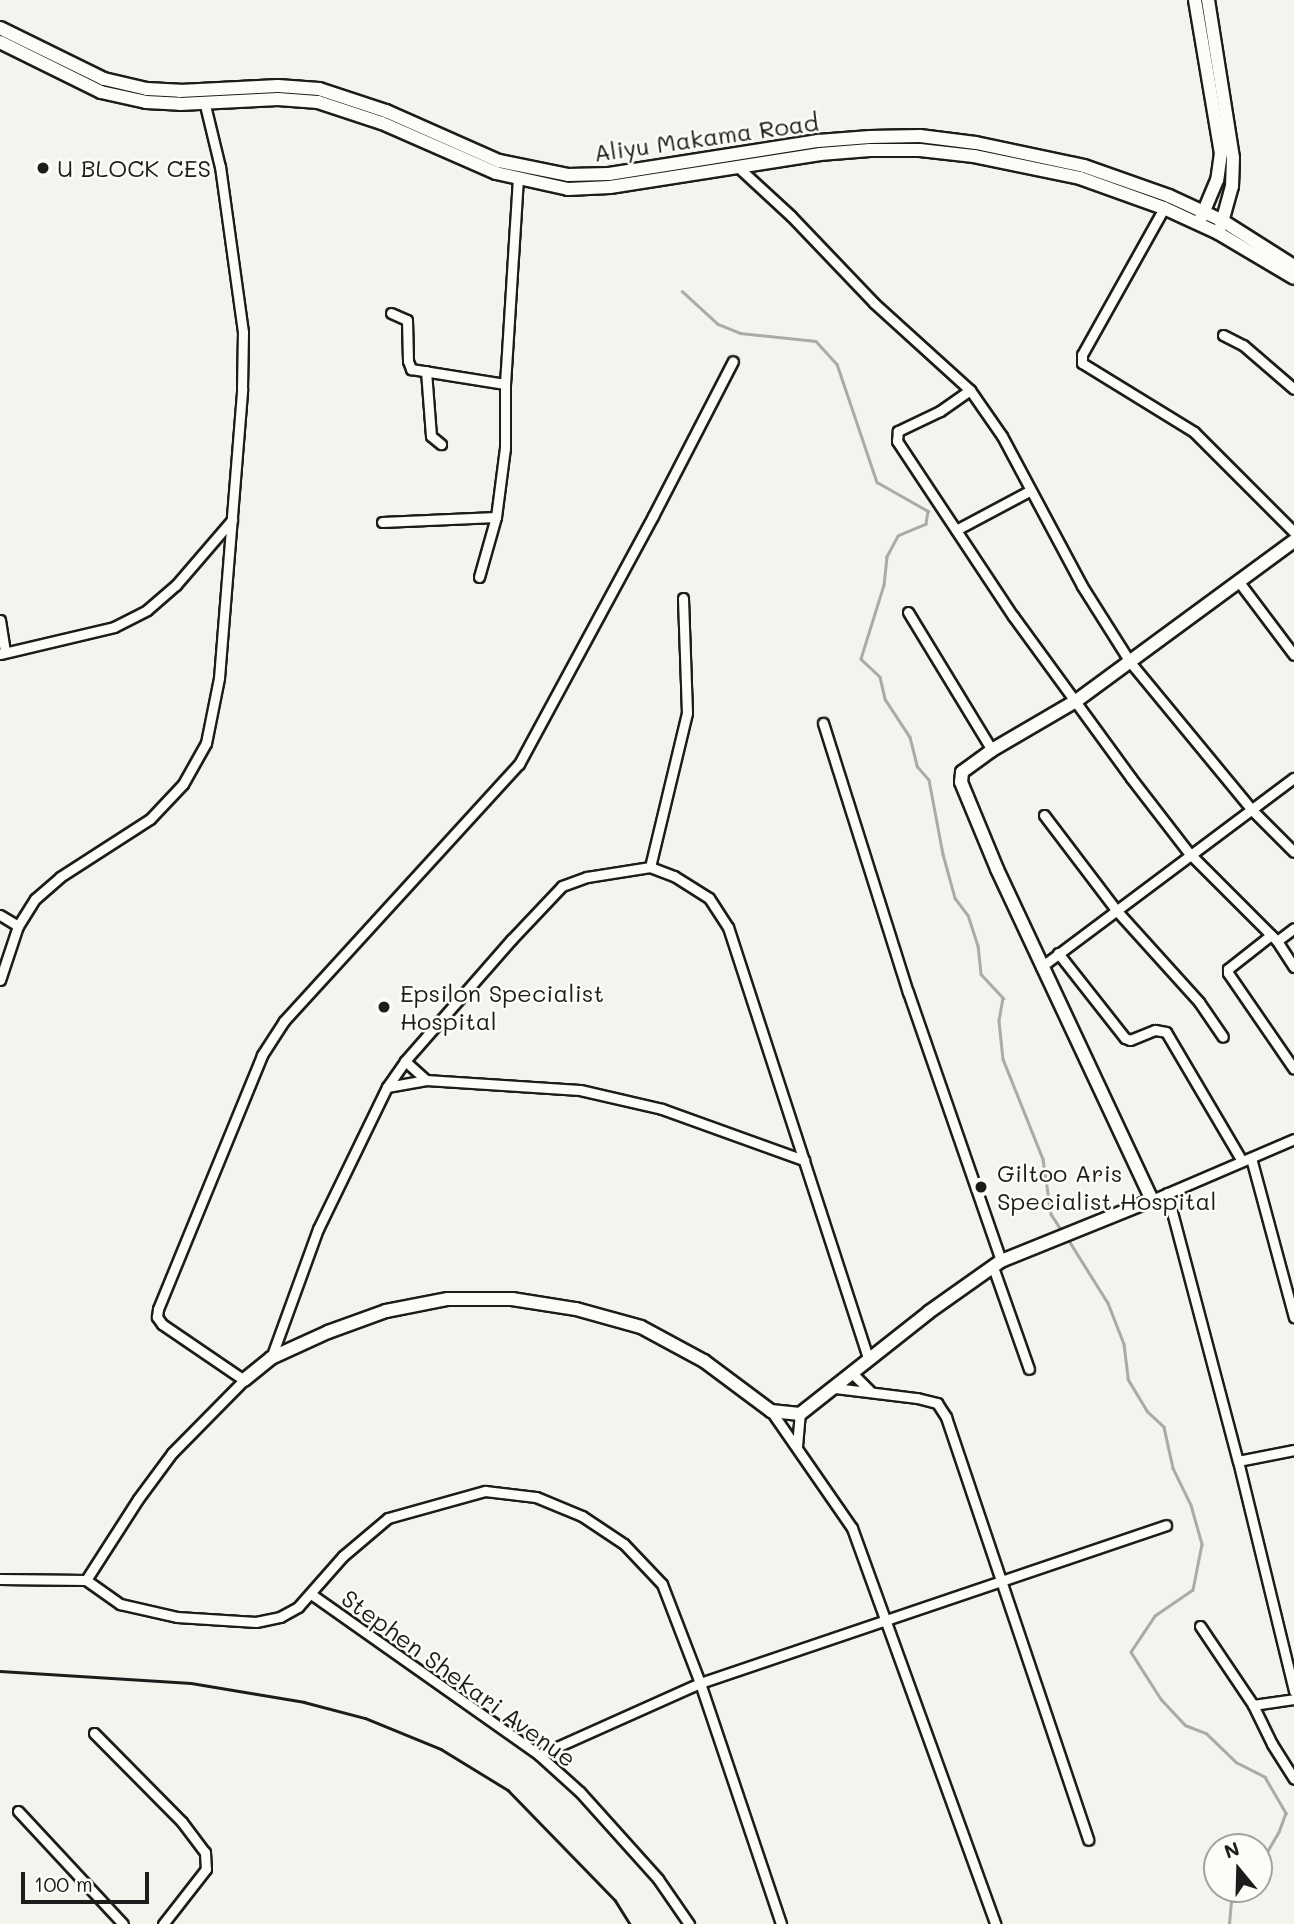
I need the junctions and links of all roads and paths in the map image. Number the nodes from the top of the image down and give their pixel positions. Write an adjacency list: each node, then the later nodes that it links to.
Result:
1 (1195, 0): 12 (street)
2 (1208, 0): 13 (street)
3 (0, 28): 6 (street, Aliyu Makama Road)
4 (0, 42): 5 (street, Aliyu Makama Road)
5 (205, 104): 6 (street, Aliyu Makama Road); 26 (street)
6 (402, 125): 9 (street, Aliyu Makama Road); 10 (street, Aliyu Makama Road)
7 (702, 167): 8 (street, Aliyu Makama Road); 9 (street, Aliyu Makama Road); 12 (street, Aliyu Makama Road)
8 (739, 168): 11 (street, Aliyu Makama Road); 22 (street)
9 (687, 169): 10 (street, Aliyu Makama Road)
10 (518, 180): 20 (street)
11 (1164, 208): 12 (street, Aliyu Makama Road); 29 (street)
12 (1201, 217): 13 (street, Aliyu Makama Road)
13 (1221, 227): 14 (street, Aliyu Makama Road); 15 (street, Aliyu Makama Road)
14 (1294, 265)
15 (1294, 278)
16 (391, 313): 19 (street)
17 (1223, 335): 21 (street)
18 (733, 361): 73 (street)
19 (426, 371): 20 (street); 23 (street)
20 (505, 384): 25 (street)
21 (1294, 389)
22 (970, 390): 24 (street); 28 (street)
23 (441, 444)
24 (1029, 491): 28 (street); 38 (street)
25 (496, 517): 27 (street); 31 (street)
26 (232, 520): 37 (street); 50 (street)
27 (382, 522)
28 (956, 530): 39 (street)
29 (1294, 532)
30 (1294, 541): 32 (street)
31 (479, 577)
32 (1238, 582): 36 (street); 38 (street)
33 (683, 598): 47 (street)
34 (908, 612): 41 (street)
35 (0, 620): 37 (street)
36 (1292, 648)
37 (2, 653)
38 (1130, 662): 39 (street); 43 (street)
39 (1076, 701): 41 (street); 46 (street)
40 (823, 723): 67 (street)
41 (992, 750): 54 (street)
42 (1294, 778): 43 (street)
43 (1252, 810): 45 (street); 46 (street)
44 (1044, 815): 48 (street)
45 (1294, 852)
46 (1189, 853): 48 (street); 52 (street)
47 (650, 867): 58 (street); 63 (street)
48 (1116, 910): 53 (street); 57 (street)
49 (0, 915): 50 (street)
50 (18, 926): 56 (street)
51 (1294, 928): 52 (street)
52 (1274, 938): 55 (street); 59 (street)
53 (1058, 953): 54 (street); 64 (street)
54 (1041, 967): 66 (street)
55 (1294, 967)
56 (0, 980)
57 (1223, 1037)
58 (405, 1061): 60 (street); 61 (street)
59 (1294, 1069)
60 (426, 1080): 61 (street); 63 (street)
61 (387, 1087): 69 (street)
62 (1294, 1139): 64 (street)
63 (804, 1160): 70 (street)
64 (1247, 1160): 65 (street); 68 (street)
65 (1167, 1194): 66 (street); 80 (street)
66 (1152, 1200): 67 (street)
67 (997, 1264): 70 (street); 71 (street)
68 (1294, 1317)
69 (271, 1358): 73 (street); 76 (street)
70 (869, 1360): 72 (street)
71 (1029, 1369)
72 (853, 1374): 74 (street); 75 (street)
73 (244, 1380): 83 (street)
74 (835, 1388): 75 (street); 77 (street)
75 (871, 1392): 84 (street)
76 (771, 1411): 77 (street); 78 (street)
77 (800, 1414): 78 (street)
78 (797, 1446): 86 (street)
79 (1294, 1450): 80 (street)
80 (1238, 1461): 89 (street)
81 (1166, 1525): 84 (street)
82 (0, 1579): 83 (street)
83 (86, 1580): 85 (street)
84 (1003, 1582): 86 (street); 96 (street)
85 (311, 1594): 88 (street); 93 (street, Stephen Shekari Avenue)
86 (886, 1618): 88 (street); 101 (street)
87 (1200, 1626): 91 (street)
88 (700, 1683): 93 (street); 100 (street)
89 (1294, 1691)
90 (1294, 1699): 91 (street)
91 (1253, 1705): 94 (street)
92 (94, 1733): 98 (street)
93 (540, 1755): 99 (street, Stephen Shekari Avenue)
94 (1294, 1779)
95 (18, 1811): 97 (street)
96 (1088, 1840)
97 (123, 1924)
98 (163, 1924)
99 (689, 1924)
100 (781, 1924)
101 (995, 1924)

